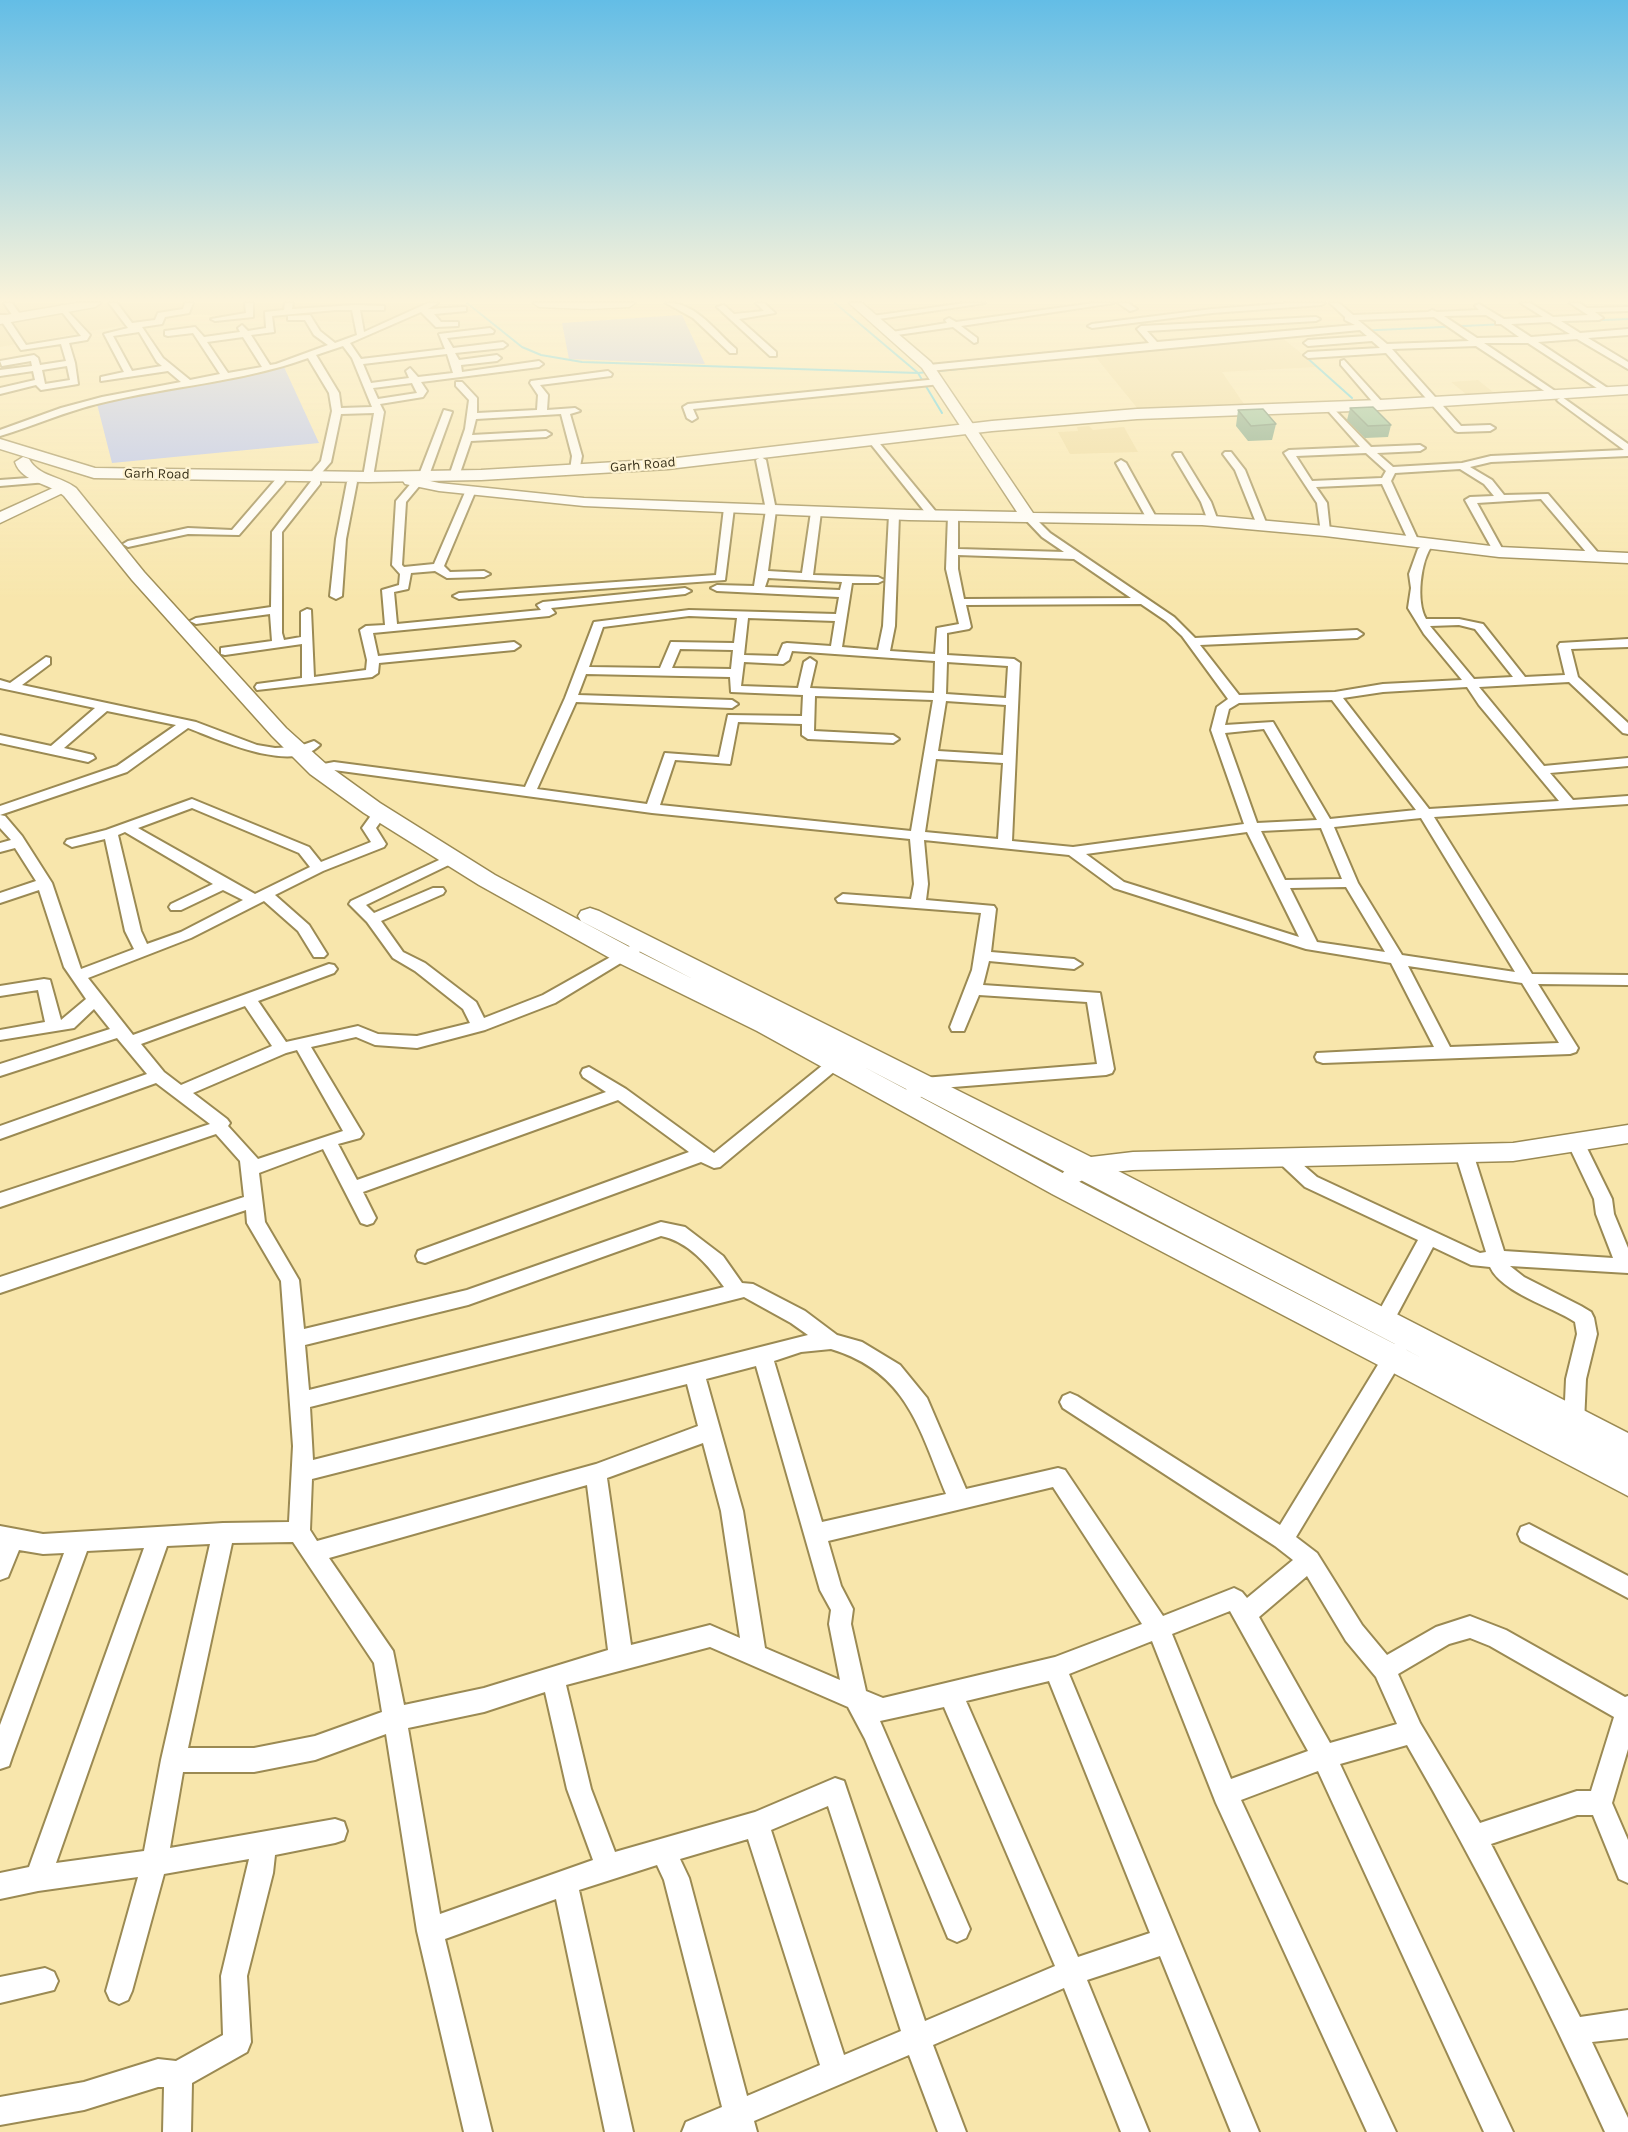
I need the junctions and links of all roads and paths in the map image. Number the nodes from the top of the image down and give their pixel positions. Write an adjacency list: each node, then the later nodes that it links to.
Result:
1 (97, 402): 23 (street)
2 (336, 402): 16 (street)
3 (375, 402): 14 (street)
4 (390, 402): 14 (street)
5 (474, 402): 19 (street)
6 (543, 402): 18 (street)
7 (716, 402): 20 (street)
8 (950, 402): 22 (street)
9 (1378, 402): 13 (street)
10 (1476, 402): 12 (main road, Garh Road)
11 (1564, 402): 26 (street)
12 (1435, 404): 13 (main road, Garh Road); 15 (main road, Garh Road); 21 (street)
13 (1380, 405): 15 (main road, Garh Road)
14 (376, 406): 16 (street); 50 (street)
15 (1332, 409): 22 (main road, Garh Road); 32 (street)
16 (337, 411): 49 (street)
17 (447, 412): 51 (street)
18 (543, 412): 19 (street); 42 (street)
19 (472, 416): 27 (street)
20 (692, 418)
21 (1490, 429)
22 (968, 431): 29 (main road, Garh Road); 64 (street)
23 (0, 433)
24 (546, 434): 27 (street)
25 (1628, 435): 26 (street)
26 (1614, 437): 31 (street)
27 (467, 438): 47 (street)
28 (0, 444): 46 (main road)
29 (875, 444): 37 (main road, Garh Road); 39 (main road, Garh Road); 62 (street)
30 (1420, 448): 32 (street)
31 (1628, 449)
32 (1368, 450): 43 (street); 55 (street)
33 (1628, 453): 40 (street)
34 (0, 454): 46 (main road)
35 (1228, 454): 68 (street)
36 (1178, 455): 67 (street)
37 (761, 460): 39 (main road, Garh Road); 59 (street)
38 (1121, 463): 66 (street)
39 (683, 464): 41 (main road, Garh Road)
40 (1462, 466): 43 (street); 57 (street)
41 (637, 468): 42 (main road, Garh Road); 44 (main road, Garh Road)
42 (575, 470): 44 (main road, Garh Road)
43 (1391, 470): 53 (street)
44 (545, 474): 47 (main road, Garh Road); 51 (main road, Garh Road)
45 (0, 475): 46 (street)
46 (64, 475): 48 (main road, Garh Road); 54 (street); 65 (street); 71 (main road); 79 (main road)
47 (454, 476): 51 (main road, Garh Road)
48 (234, 477): 49 (main road, Garh Road); 52 (main road, Garh Road)
49 (314, 479): 50 (main road, Garh Road); 52 (main road, Garh Road); 94 (street)
50 (360, 480): 51 (main road, Garh Road); 89 (street)
51 (416, 480): 56 (street); 78 (street)
52 (280, 481): 71 (street)
53 (1386, 481): 55 (street); 70 (street)
54 (0, 483)
55 (1310, 484): 69 (street)
56 (471, 490): 58 (street); 77 (street)
57 (1501, 498): 73 (street); 75 (street)
58 (729, 508): 59 (street); 85 (street)
59 (771, 510): 60 (street); 81 (street)
60 (816, 512): 61 (street); 82 (street)
61 (894, 514): 62 (street); 110 (street)
62 (933, 515): 63 (street)
63 (953, 516): 64 (street); 72 (street)
64 (1028, 517): 66 (street); 74 (street)
65 (0, 518)
66 (1152, 519): 67 (street)
67 (1213, 521): 68 (street)
68 (1262, 525): 69 (street)
69 (1325, 531): 70 (street)
70 (1421, 543): 73 (street); 99 (street)
71 (128, 544): 79 (main road)
72 (952, 552): 74 (street); 92 (street)
73 (1499, 552): 75 (street)
74 (1078, 556): 91 (street)
75 (1596, 557): 76 (street)
76 (1628, 558)
77 (438, 567): 78 (street); 80 (street)
78 (406, 571): 100 (street)
79 (144, 574): 98 (main road)
80 (484, 574)
81 (764, 574): 82 (street); 86 (street)
82 (807, 578): 83 (street)
83 (849, 579): 84 (street); 88 (street)
84 (878, 580)
85 (719, 583): 86 (street); 87 (street); 93 (street)
86 (759, 588): 88 (street)
87 (544, 590): 90 (street); 93 (street)
88 (845, 594): 97 (street)
89 (336, 596)
90 (459, 596)
91 (1144, 601): 92 (street); 103 (street)
92 (959, 602): 111 (street)
93 (543, 605): 100 (street)
94 (277, 610): 98 (street); 105 (street)
95 (307, 612): 102 (street)
96 (743, 615): 97 (street); 109 (street); 115 (street)
97 (841, 618): 107 (street)
98 (189, 623): 108 (main road); 142 (main road)
99 (1423, 623): 120 (street); 121 (street)
100 (391, 627): 112 (street)
101 (1358, 634): 103 (street)
102 (306, 640): 105 (street); 119 (street)
103 (1191, 642): 129 (street)
104 (1628, 643): 118 (street)
105 (279, 644): 108 (street)
106 (514, 646): 112 (street)
107 (836, 650): 109 (street); 110 (street)
108 (225, 651): 123 (main road)
109 (738, 653): 116 (street); 117 (street)
110 (883, 654): 111 (street)
111 (940, 658): 127 (street); 130 (street)
112 (373, 660): 119 (street)
113 (46, 662): 122 (street)
114 (810, 662): 125 (street)
115 (581, 669): 116 (street); 128 (street)
116 (665, 672): 117 (street)
117 (736, 674): 124 (street)
118 (1572, 678): 120 (street); 136 (street)
119 (308, 681): 123 (street)
120 (1522, 681): 121 (street)
121 (1472, 685): 126 (street); 145 (street)
122 (6, 686): 131 (street)
123 (261, 687): 142 (main road)
124 (735, 688): 125 (street); 132 (street)
125 (809, 692): 127 (street); 133 (street)
126 (1335, 696): 129 (street); 152 (street)
127 (940, 697): 130 (street); 140 (street)
128 (571, 698): 132 (street); 146 (street)
129 (1236, 699): 135 (street)
130 (1012, 702): 143 (street)
131 (104, 707): 134 (street); 139 (street)
132 (732, 711): 133 (street); 149 (street)
133 (808, 720): 137 (street)
134 (186, 724): 142 (street); 150 (street)
135 (1217, 730): 154 (street); 156 (street)
136 (1628, 730)
137 (893, 738)
138 (0, 739): 139 (street)
139 (54, 750): 141 (street)
140 (931, 755): 143 (street); 158 (street)
141 (88, 758)
142 (316, 758): 146 (street); 151 (main road); 163 (main road)
143 (1009, 759): 161 (street)
144 (1628, 762): 145 (street)
145 (1540, 770): 148 (street)
146 (529, 793): 149 (street)
147 (1628, 800): 148 (street)
148 (1569, 804): 152 (street)
149 (652, 809): 158 (street)
150 (0, 811)
151 (380, 813): 163 (main road); 165 (street)
152 (1425, 813): 154 (street); 186 (street)
153 (0, 819): 159 (street)
154 (1326, 824): 156 (street); 167 (street)
155 (126, 827): 157 (street); 165 (street); 169 (street)
156 (1252, 827): 164 (street); 168 (street)
157 (111, 833): 160 (street); 179 (street)
158 (917, 837): 161 (street); 174 (street)
159 (19, 842): 162 (street); 166 (street)
160 (72, 843)
161 (1005, 845): 164 (street)
162 (0, 848)
163 (451, 850): 176 (street); 178 (main road)
164 (1073, 851): 177 (street)
165 (318, 868): 172 (street)
166 (45, 883): 171 (street); 185 (street)
167 (1351, 883): 168 (street); 182 (street)
168 (1282, 884): 177 (street)
169 (222, 885): 172 (street); 175 (street)
170 (438, 891): 176 (street)
171 (0, 898)
172 (262, 898): 179 (street); 180 (street)
173 (843, 899): 174 (street)
174 (918, 904): 181 (street)
175 (176, 907)
176 (372, 919): 193 (street)
177 (1311, 946): 182 (street)
178 (635, 950): 193 (street); 199 (main road); 202 (main road)
179 (143, 953): 185 (street)
180 (320, 954)
181 (984, 956): 183 (street); 188 (street)
182 (1397, 959): 186 (street); 200 (street)
183 (1074, 964)
184 (329, 969): 190 (street)
185 (78, 976): 191 (street)
186 (1528, 979): 187 (street); 200 (street)
187 (1628, 980)
188 (975, 990): 194 (street); 207 (street)
189 (0, 991): 192 (street)
190 (248, 999): 196 (street); 198 (street)
191 (95, 1000): 192 (street); 196 (street)
192 (54, 1026): 195 (street)
193 (479, 1026): 197 (street)
194 (958, 1027)
195 (0, 1035)
196 (125, 1036): 203 (street); 205 (street)
197 (302, 1044): 198 (street); 212 (street)
198 (282, 1048): 206 (street)
199 (853, 1049): 202 (street); 207 (main road)
200 (1445, 1053): 201 (street)
201 (1323, 1057)
202 (835, 1065): 207 (main road); 215 (street)
203 (0, 1070)
204 (589, 1073): 208 (street)
205 (158, 1076): 206 (street); 210 (street)
206 (180, 1092): 209 (street)
207 (914, 1093): 218 (main road)
208 (620, 1094): 215 (street); 219 (street)
209 (219, 1127): 217 (street); 220 (street)
210 (0, 1133)
211 (1628, 1134): 213 (street)
212 (328, 1141): 217 (street); 219 (street)
213 (1576, 1142): 214 (street); 226 (street)
214 (1464, 1153): 216 (street); 225 (street)
215 (703, 1154): 224 (street)
216 (1281, 1156): 218 (street); 223 (street)
217 (250, 1169): 221 (street)
218 (1073, 1176): 229 (main road)
219 (352, 1189): 222 (street)
220 (0, 1200)
221 (253, 1201): 227 (street); 230 (street)
222 (367, 1218)
223 (1428, 1238): 225 (street); 229 (street)
224 (425, 1256)
225 (1497, 1261): 226 (street); 236 (street)
226 (1627, 1266)
227 (0, 1285)
228 (737, 1291): 230 (street); 231 (street); 234 (street)
229 (1394, 1338): 236 (main road); 241 (main road); 249 (street)
230 (295, 1339): 234 (street)
231 (831, 1341): 232 (street); 242 (street)
232 (763, 1356): 233 (street); 245 (street)
233 (694, 1373): 237 (street); 239 (street)
234 (300, 1401): 239 (street)
235 (1070, 1402): 249 (street)
236 (1574, 1423): 238 (main road)
237 (710, 1431): 240 (street); 257 (street)
238 (1628, 1450)
239 (302, 1472): 243 (street)
240 (596, 1473): 251 (street); 258 (street)
241 (1628, 1481)
242 (959, 1499): 245 (street); 256 (street)
243 (299, 1532): 244 (street); 251 (street)
244 (223, 1533): 248 (street); 269 (street)
245 (814, 1534): 263 (street)
246 (1529, 1534): 254 (street)
247 (7, 1537): 250 (street); 253 (street)
248 (159, 1537): 250 (street); 280 (street)
249 (1283, 1539): 252 (street)
250 (79, 1542): 267 (street)
251 (313, 1552): 265 (street)
252 (1309, 1560): 255 (street); 260 (street)
253 (0, 1570)
254 (1628, 1588)
255 (1245, 1614): 256 (street); 268 (street)
256 (1158, 1628): 259 (street); 270 (street)
257 (754, 1654): 258 (street); 263 (street)
258 (621, 1658): 261 (street)
259 (1055, 1668): 262 (street); 285 (street)
260 (1384, 1669): 264 (street); 266 (street)
261 (553, 1678): 265 (street); 278 (street)
262 (950, 1694): 263 (street); 286 (street)
263 (856, 1698): 283 (street)
264 (1628, 1711): 271 (street)
265 (395, 1719): 269 (street); 284 (street)
266 (1412, 1731): 268 (street); 274 (street)
267 (0, 1756)
268 (1324, 1757): 270 (street); 305 (street)
269 (173, 1760): 277 (street)
270 (1225, 1794): 304 (street)
271 (1600, 1803): 274 (street); 279 (street)
272 (756, 1824): 276 (street); 292 (street); 293 (street)
273 (336, 1831): 275 (street)
274 (1474, 1838): 291 (street)
275 (263, 1844): 277 (street); 294 (street)
276 (664, 1852): 278 (street); 296 (street)
277 (154, 1862): 280 (street); 289 (street)
278 (608, 1867): 281 (street)
279 (1628, 1870)
280 (38, 1878): 282 (street)
281 (565, 1883): 284 (street); 299 (street)
282 (0, 1886)
283 (957, 1929)
284 (430, 1931): 298 (street)
285 (1168, 1940): 286 (street); 303 (street)
286 (1071, 1972): 292 (street); 302 (street)
287 (45, 1981): 288 (street)
288 (0, 1990)
289 (119, 1991)
290 (1628, 2024): 291 (street)
291 (1573, 2031): 306 (street)
292 (917, 2037): 293 (street); 301 (street)
293 (836, 2071): 296 (street)
294 (178, 2074): 295 (street); 297 (street)
295 (0, 2111)
296 (740, 2123): 300 (street)
297 (177, 2132)
298 (478, 2132)
299 (619, 2132)
300 (696, 2132)
301 (952, 2132)
302 (1135, 2132)
303 (1245, 2132)
304 (1382, 2132)
305 (1499, 2132)
306 (1620, 2132)

